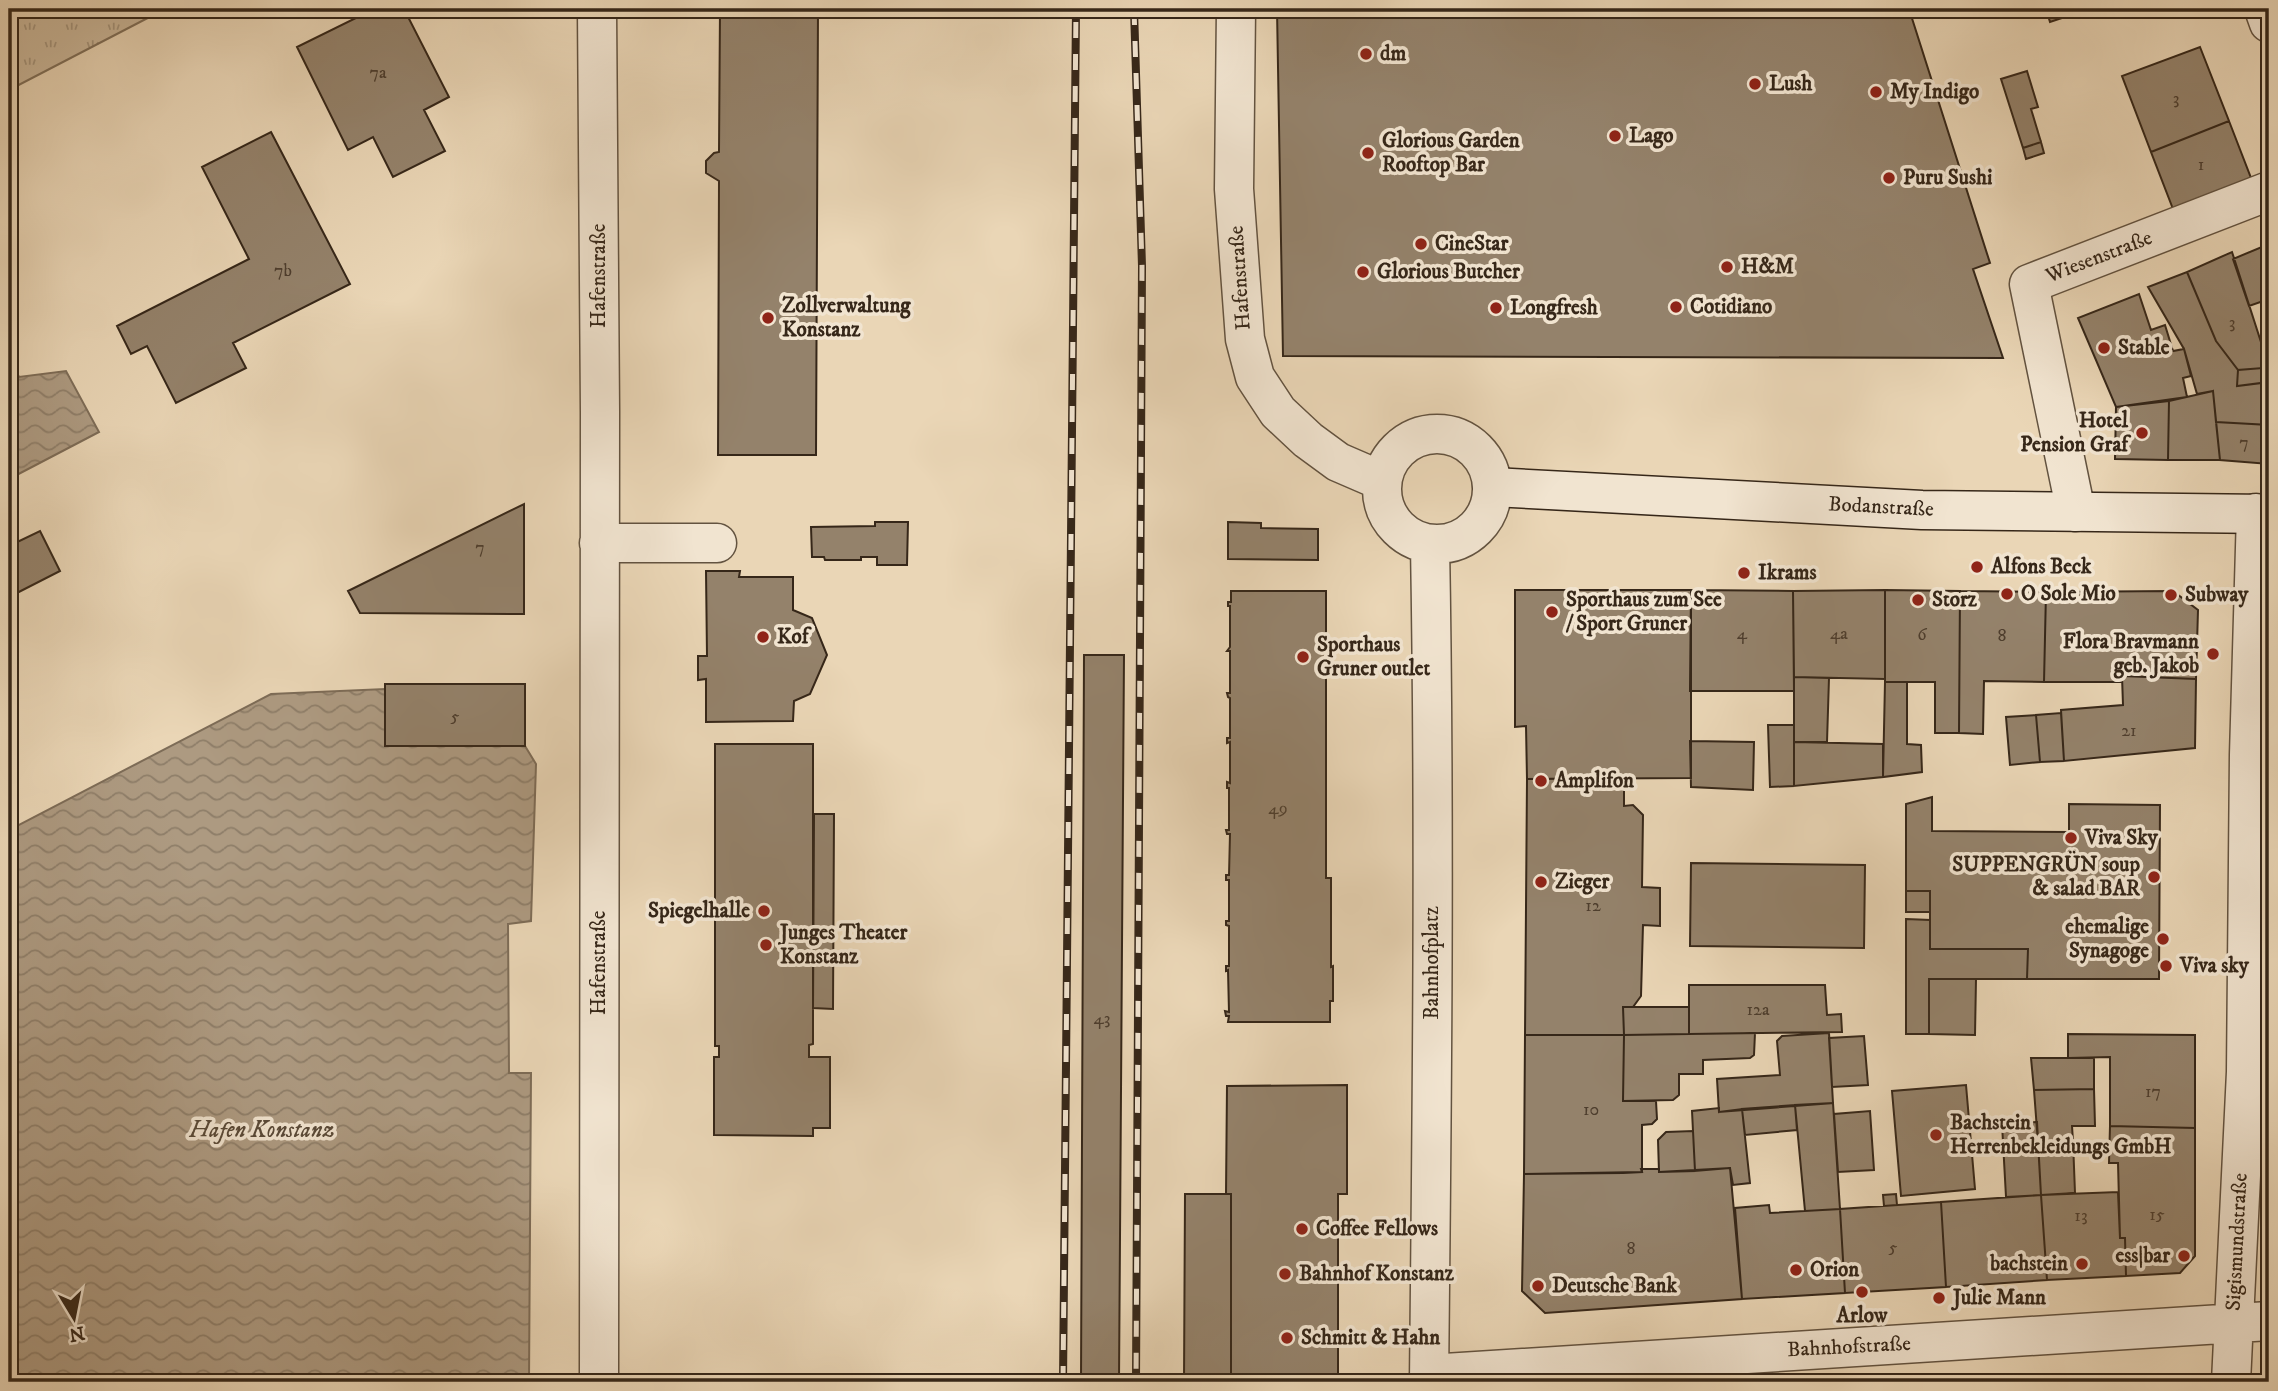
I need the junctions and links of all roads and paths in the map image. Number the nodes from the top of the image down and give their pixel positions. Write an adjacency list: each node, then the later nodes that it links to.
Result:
1 (597, 9): 10 (street, Hafenstraße)
2 (1236, 9): 6 (street, Hafenstraße)
3 (2264, 9): 4 (street)
4 (2269, 23)
5 (2269, 191): 8 (street, Wiesenstraße)
6 (1382, 481): 7 (street); 12 (street)
7 (1493, 487): 8 (street, Bodanstraße); 12 (street)
8 (2076, 512): 9 (street, Bodanstraße)
9 (2263, 514): 13 (street, Sigismundstraße)
10 (599, 543): 11 (street); 16 (street, Hafenstraße)
11 (717, 543)
12 (1430, 544): 15 (street, Bahnhofplatz)
13 (2258, 1072): 14 (street, Sigismundstraße)
14 (2251, 1322): 15 (street, Bahnhofstraße); 17 (street, Sigismundstraße)
15 (1429, 1378)
16 (599, 1382)
17 (2231, 1382)

